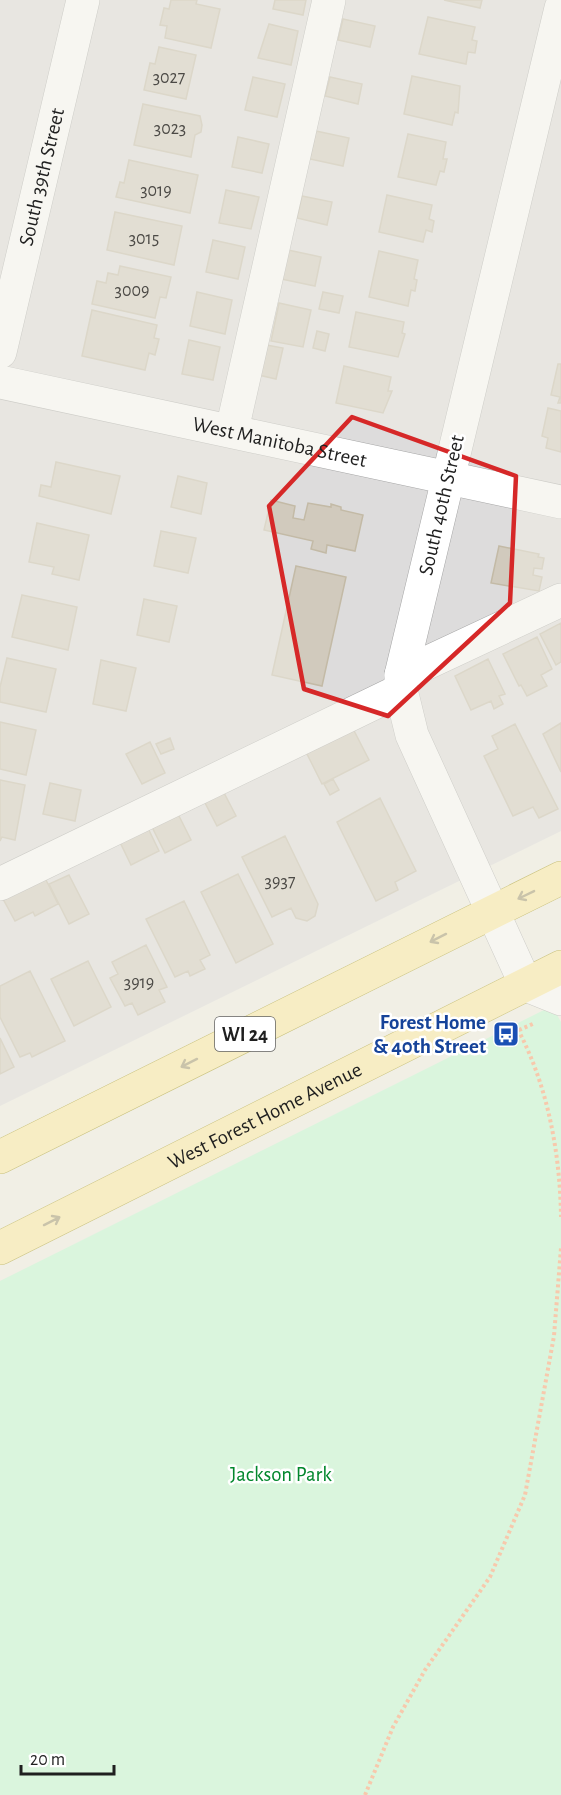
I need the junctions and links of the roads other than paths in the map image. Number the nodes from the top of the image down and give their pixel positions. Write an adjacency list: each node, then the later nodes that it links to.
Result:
1 (83, 0): 4 (street, South 39th Street)
2 (329, 0): 6 (street)
3 (561, 8): 7 (street, South 40th Street)
4 (0, 352)
5 (0, 382): 6 (street, West Manitoba Street)
6 (232, 430): 7 (street, West Manitoba Street)
7 (447, 478): 8 (street, West Manitoba Street); 10 (street, South 40th Street)
8 (561, 502)
9 (561, 600): 10 (street)
10 (401, 683): 12 (street); 13 (street, South 40th Street)
11 (561, 878): 13 (main road, WI 24, one-way to 13)
12 (0, 884)
13 (491, 912): 15 (street, South 40th Street); 17 (main road, WI 24, one-way to 17)
14 (561, 967): 15 (main road, West Forest Home Avenue)
15 (513, 991): 16 (street); 18 (main road, West Forest Home Avenue, one-way to 15)
16 (561, 999)
17 (0, 1157)
18 (0, 1248)

